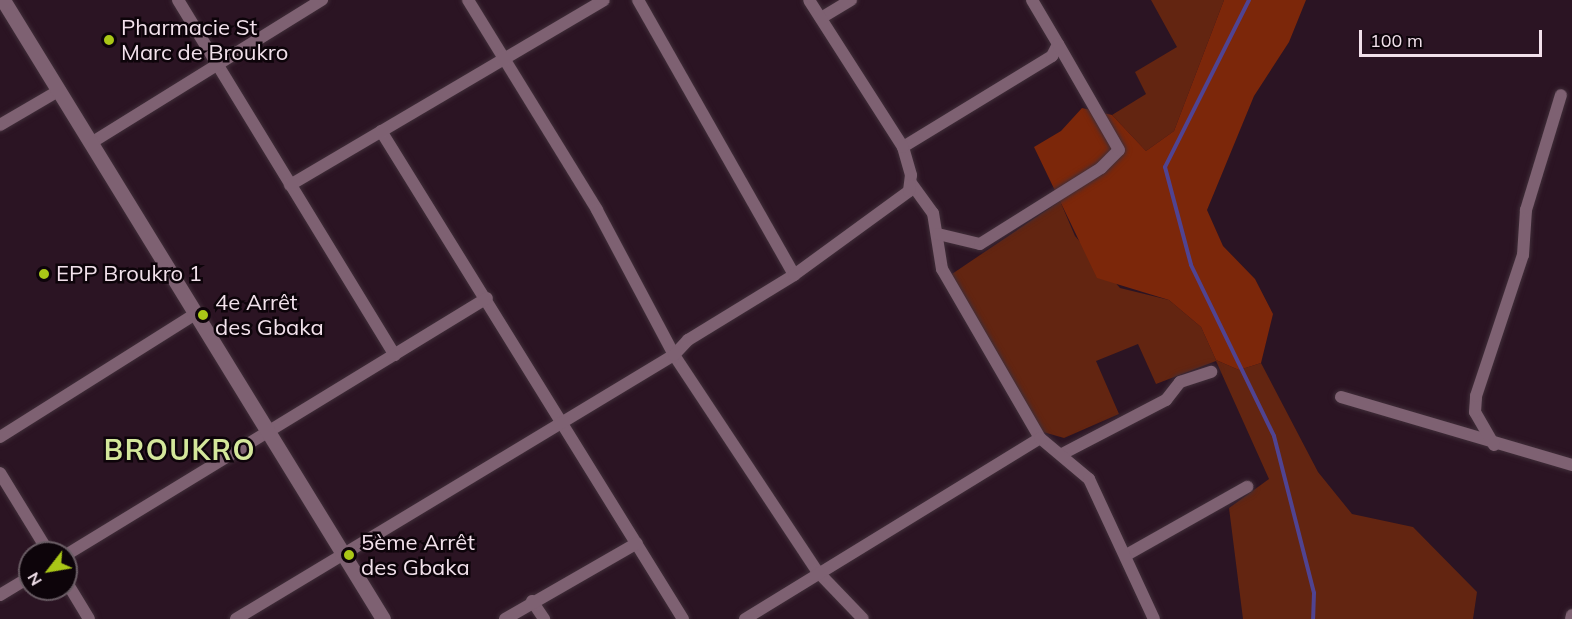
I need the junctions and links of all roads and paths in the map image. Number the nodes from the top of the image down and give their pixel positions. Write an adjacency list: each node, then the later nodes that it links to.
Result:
1 (3, 0): 14 (street)
2 (178, 0): 13 (street)
3 (322, 0): 13 (street)
4 (468, 0): 12 (street)
5 (604, 0): 12 (street)
6 (638, 0): 23 (street)
7 (810, 0): 10 (street)
8 (851, 0): 10 (street)
9 (1032, 0): 11 (street)
10 (821, 18): 19 (street)
11 (1058, 44): 19 (street); 22 (street)
12 (504, 59): 17 (street); 27 (street)
13 (215, 64): 18 (street); 21 (street)
14 (60, 90): 16 (street); 18 (street)
15 (1561, 95): 34 (street)
16 (0, 125)
17 (381, 131): 21 (street); 24 (street)
18 (91, 143): 25 (street)
19 (903, 147): 20 (street)
20 (911, 183): 22 (street); 23 (street)
21 (290, 185): 26 (street)
22 (938, 234): 33 (street)
23 (794, 275): 27 (street)
24 (487, 298): 26 (street); 30 (street)
25 (195, 314): 31 (street); 32 (street)
26 (395, 354): 31 (street)
27 (674, 355): 30 (street); 44 (street)
28 (1211, 372): 35 (street)
29 (1341, 397): 34 (street)
30 (563, 424): 40 (street); 42 (street)
31 (269, 435): 41 (street); 42 (street)
32 (0, 437)
33 (1040, 438): 35 (street); 44 (street)
34 (1494, 445): 36 (street)
35 (1064, 453): 43 (street)
36 (1572, 465)
37 (0, 473): 39 (street)
38 (1247, 487): 43 (street)
39 (42, 541)
40 (637, 543): 48 (street); 55 (street)
41 (78, 548)
42 (344, 553): 51 (street); 52 (street)
43 (1128, 554): 58 (street)
44 (817, 571): 56 (street); 57 (street)
45 (18, 584): 46 (street)
46 (0, 595)
47 (78, 601): 50 (street)
48 (532, 601): 53 (street); 54 (street)
49 (1572, 615): 59 (street)
50 (89, 619)
51 (236, 619)
52 (382, 619)
53 (505, 619)
54 (544, 619)
55 (683, 619)
56 (745, 619)
57 (863, 619)
58 (1154, 619)
59 (1571, 619)

